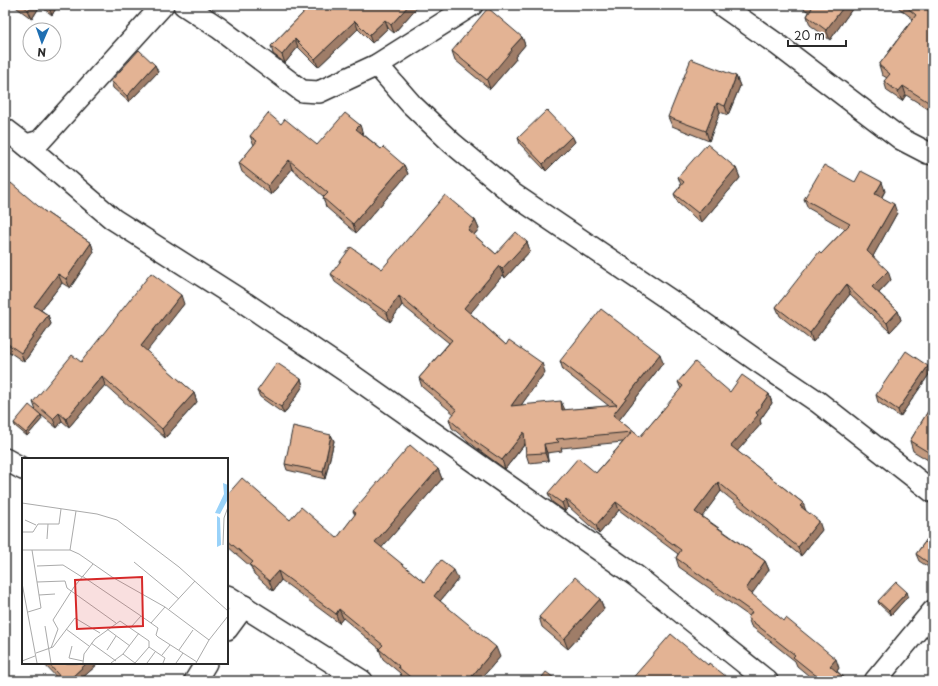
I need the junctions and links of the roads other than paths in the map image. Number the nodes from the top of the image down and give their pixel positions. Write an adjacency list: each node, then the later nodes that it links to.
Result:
1 (163, 5): 7 (street)
2 (184, 5): 5 (street)
3 (472, 5): 5 (street)
4 (721, 5): 8 (street)
5 (377, 65): 11 (street)
6 (5, 129): 7 (street)
7 (26, 145): 18 (street)
8 (933, 154)
9 (5, 459): 10 (street)
10 (22, 468)
11 (933, 492)
12 (235, 601): 14 (street); 17 (street)
13 (933, 610): 19 (street)
14 (228, 625)
15 (205, 664): 16 (street)
16 (195, 681)
17 (362, 681)
18 (767, 681)
19 (875, 681)

